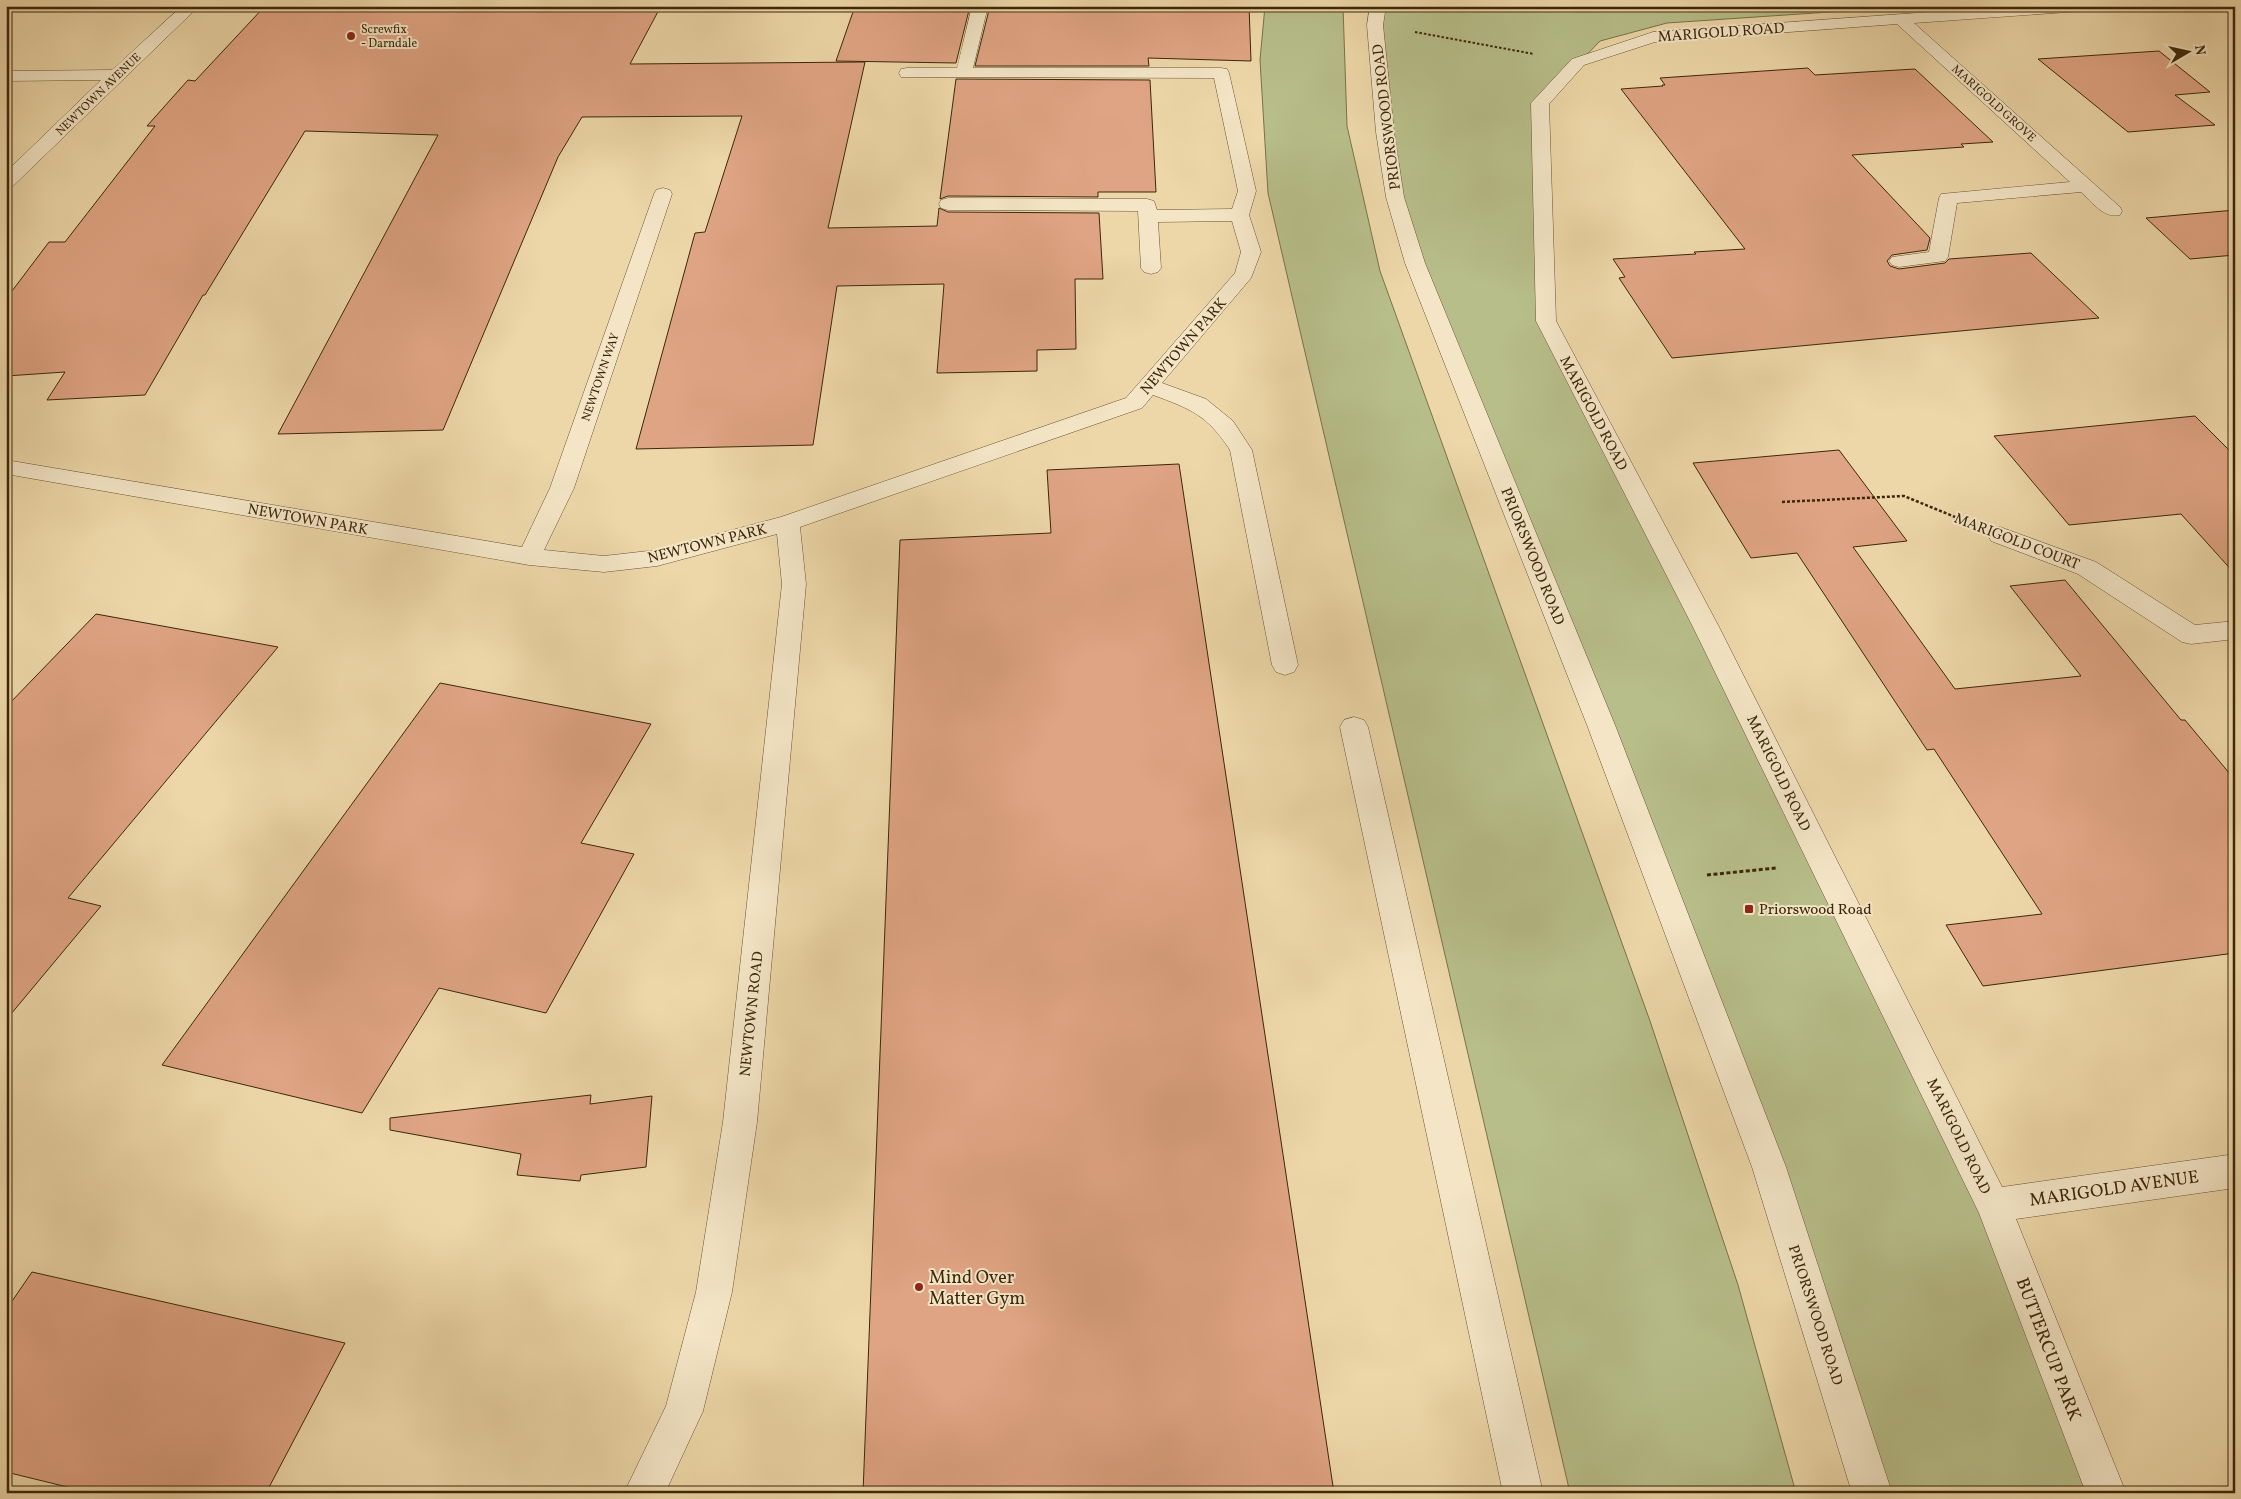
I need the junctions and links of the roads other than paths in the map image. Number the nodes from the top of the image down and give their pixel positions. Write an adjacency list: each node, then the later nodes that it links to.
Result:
1 (191, 6): 8 (street, NEWTOWN AVENUE)
2 (980, 6): 7 (street)
3 (2082, 6): 5 (street, MARIGOLD ROAD)
4 (1377, 16): 31 (street, PRIORSWOOD ROAD)
5 (1902, 20): 11 (street, MARIGOLD GROVE); 28 (street, MARIGOLD ROAD)
6 (907, 73): 7 (street)
7 (964, 73): 15 (street)
8 (116, 75): 9 (street); 10 (street, NEWTOWN AVENUE)
9 (6, 76)
10 (6, 182)
11 (2086, 186): 14 (street, MARIGOLD GROVE); 17 (street)
12 (663, 194): 23 (street, NEWTOWN WAY)
13 (948, 204): 16 (street)
14 (2113, 211)
15 (1240, 215): 16 (street); 19 (street, NEWTOWN PARK)
16 (1149, 216): 18 (street)
17 (1899, 261)
18 (1151, 268)
19 (1156, 378): 21 (street, NEWTOWN PARK); 25 (street)
20 (6, 467): 23 (street, NEWTOWN PARK)
21 (788, 522): 23 (street, NEWTOWN PARK); 29 (street, NEWTOWN ROAD)
22 (2000, 535): 24 (street, MARIGOLD COURT)
23 (529, 557)
24 (2235, 630)
25 (1285, 665)
26 (1354, 727): 30 (street)
27 (2235, 1171): 28 (street, MARIGOLD AVENUE)
28 (1993, 1205): 32 (street, BUTTERCUP PARK)
29 (644, 1493)
30 (1522, 1493)
31 (1872, 1493)
32 (2106, 1493)

